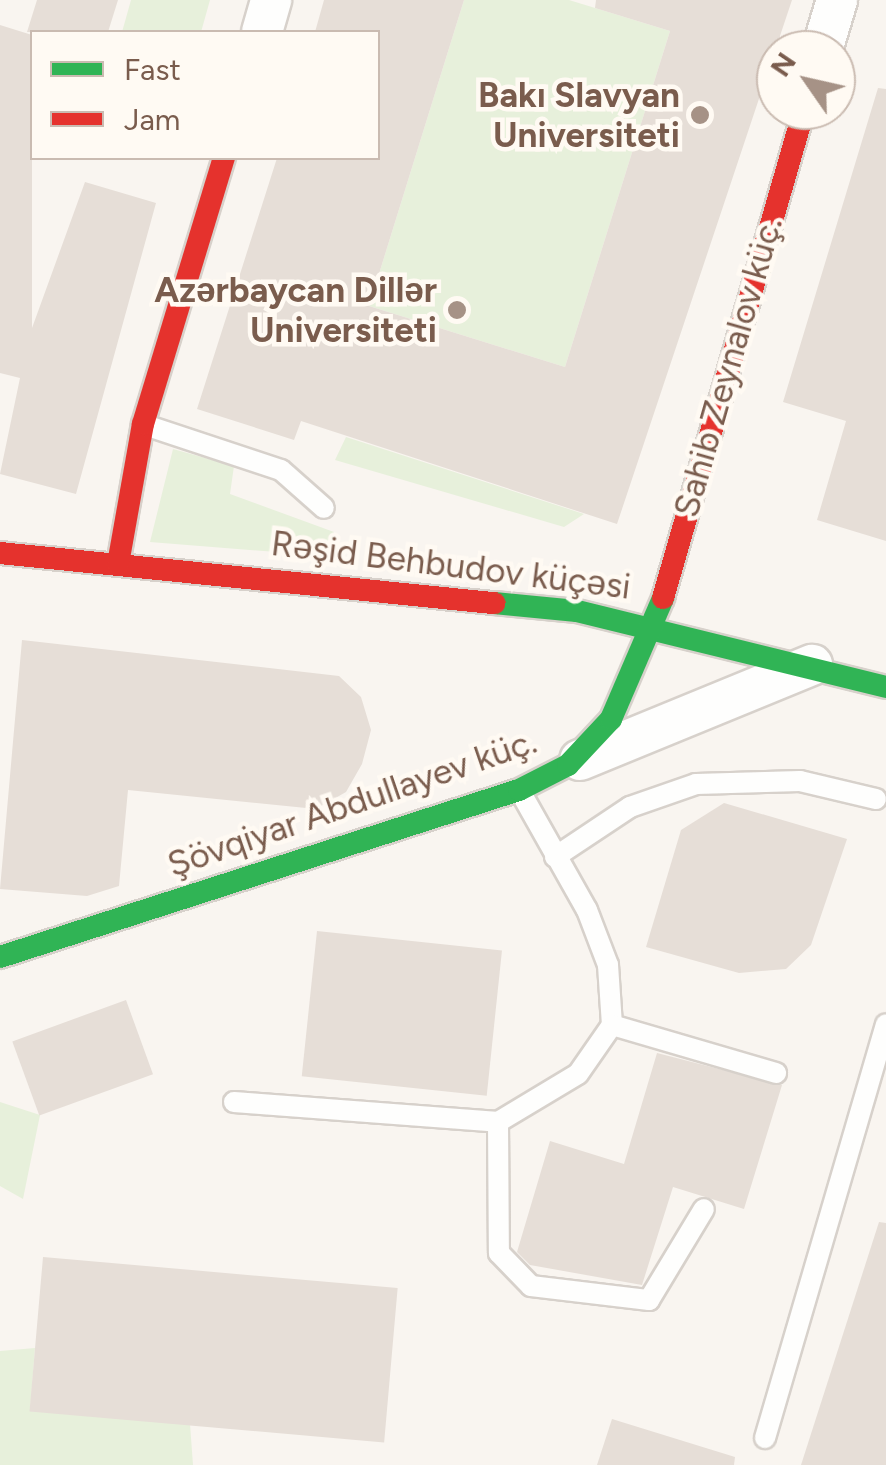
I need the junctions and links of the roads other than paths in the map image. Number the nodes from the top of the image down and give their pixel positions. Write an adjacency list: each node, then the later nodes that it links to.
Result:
1 (271, 0): 3 (street)
2 (837, 0): 4 (street)
3 (263, 30)
4 (828, 30)
5 (798, 130): 11 (street, Sahib Zeynalov küç.)
6 (223, 160): 7 (street)
7 (143, 424): 8 (lane); 10 (street)
8 (324, 508)
9 (0, 553): 10 (street, Rəşid Behbudov küçəsi)
10 (118, 564): 11 (street, Rəşid Behbudov küçəsi)
11 (656, 626): 12 (street, Rəşid Behbudov küçəsi); 14 (street, Şövqiyar Abdullayev küç.)
12 (812, 665): 13 (street, Rəşid Behbudov küçəsi); 14 (street)
13 (886, 687)
14 (568, 765): 15 (street, Şövqiyar Abdullayev küç.)
15 (519, 790): 17 (lane); 18 (street, Şövqiyar Abdullayev küç.)
16 (876, 799): 17 (lane)
17 (556, 857): 20 (lane)
18 (0, 958)
19 (886, 1024): 22 (lane)
20 (612, 1025): 21 (lane); 24 (lane)
21 (776, 1073)
22 (879, 1074): 26 (lane)
23 (234, 1102): 24 (lane)
24 (498, 1122): 25 (lane)
25 (704, 1209)
26 (765, 1438)

